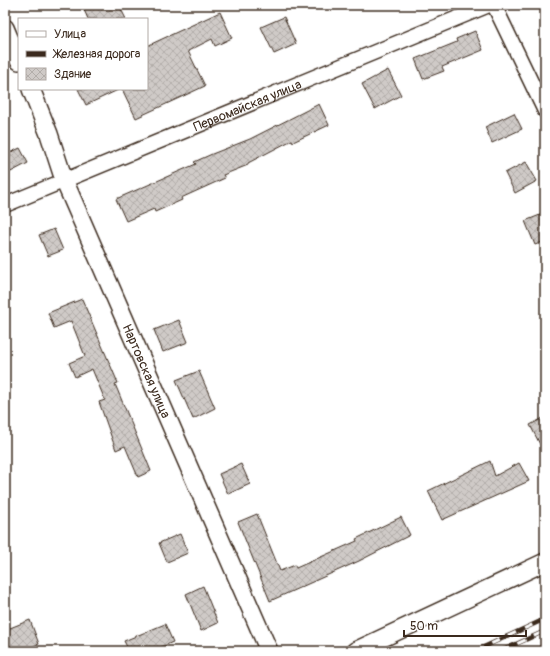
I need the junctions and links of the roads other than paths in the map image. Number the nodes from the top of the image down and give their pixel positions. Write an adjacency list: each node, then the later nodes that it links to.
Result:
1 (489, 5): 7 (street, Первомайская улица)
2 (494, 5): 6 (street)
3 (5, 28): 4 (street)
4 (18, 59)
5 (30, 90): 7 (street, Нартовская улица)
6 (545, 111)
7 (64, 180): 8 (street, Первомайская улица); 10 (street, Нартовская улица)
8 (5, 205)
9 (545, 562): 11 (street)
10 (269, 651)
11 (355, 651)

